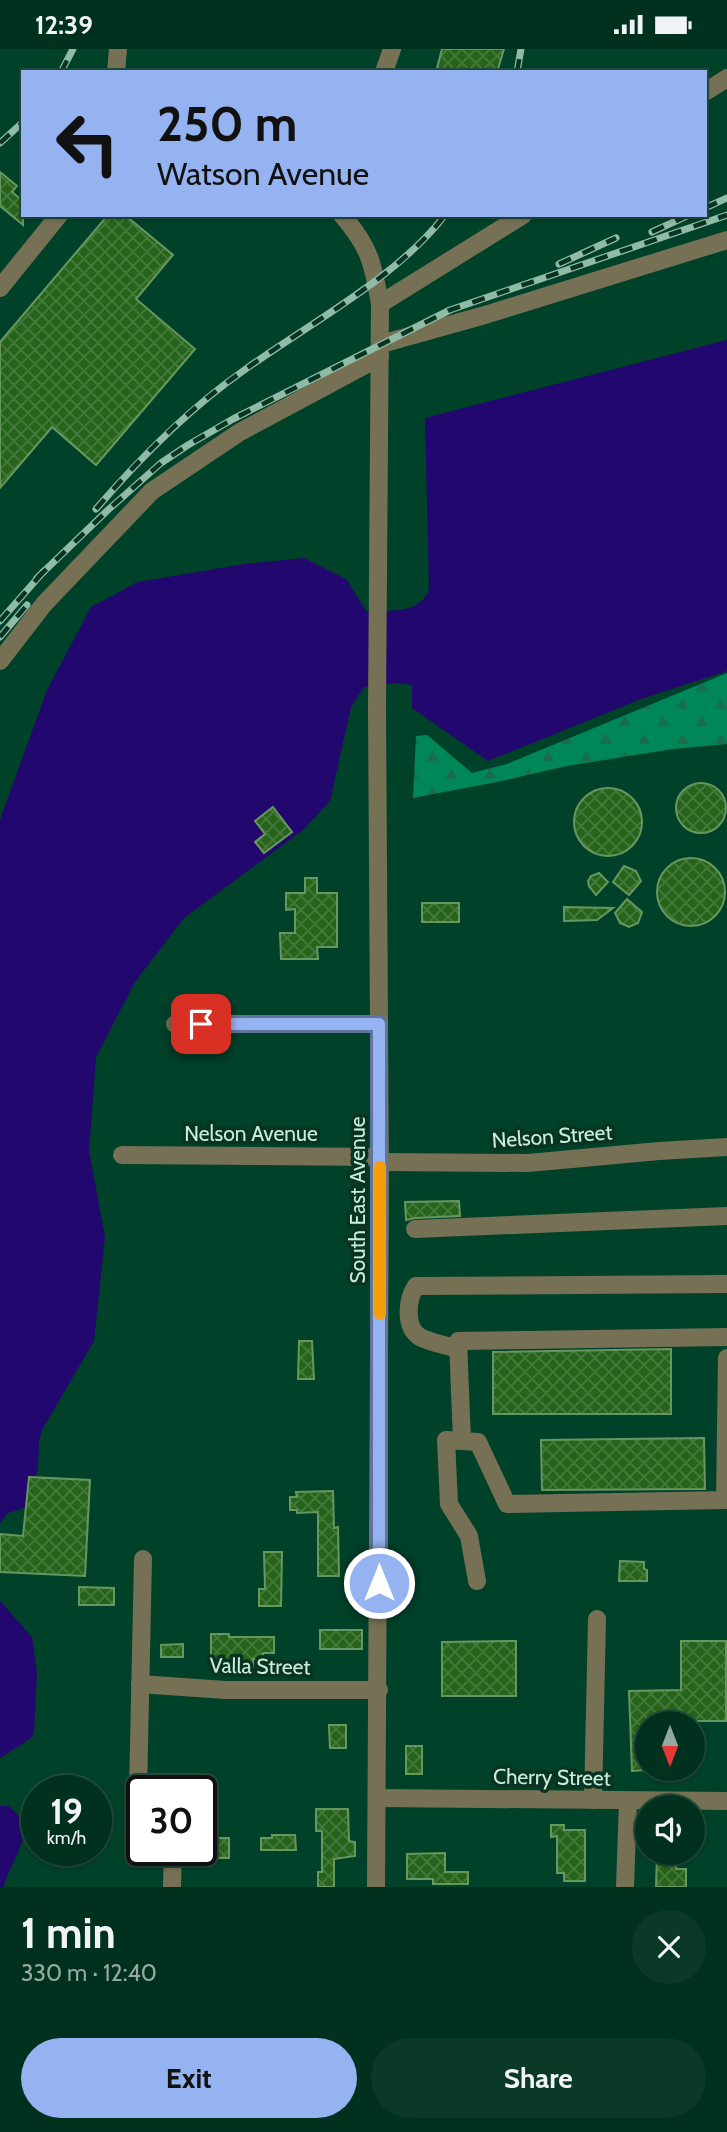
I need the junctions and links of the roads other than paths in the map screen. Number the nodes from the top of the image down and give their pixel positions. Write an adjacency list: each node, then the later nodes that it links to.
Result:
1 (118, 49): 3 (street)
2 (392, 49): 4 (street)
3 (116, 70)
4 (385, 70)
5 (727, 78): 6 (street)
6 (707, 91)
7 (56, 217): 11 (street)
8 (344, 217): 12 (street, South East Avenue)
9 (520, 217): 12 (street)
10 (727, 240): 13 (street)
11 (0, 288)
12 (380, 304): 13 (street, South East Avenue)
13 (380, 351): 14 (street); 16 (street, South East Avenue)
14 (0, 661)
15 (175, 1024): 16 (street)
16 (379, 1024): 19 (street, South East Avenue)
17 (727, 1147): 19 (street, Nelson Street)
18 (122, 1155): 19 (street, Nelson Avenue)
19 (380, 1160): 31 (street, South East Avenue)
20 (727, 1216): 21 (street)
21 (415, 1229)
22 (727, 1284): 24 (street)
23 (727, 1337): 24 (street)
24 (458, 1349): 26 (street)
25 (727, 1358): 26 (street)
26 (462, 1441): 28 (street)
27 (143, 1559): 30 (street)
28 (477, 1581)
29 (597, 1619): 34 (street)
30 (140, 1684): 31 (street, Valla Street); 32 (street)
31 (379, 1690): 33 (street, South East Avenue)
32 (140, 1775)
33 (377, 1798): 34 (street, Cherry Street); 39 (street, South East Avenue)
34 (593, 1800): 35 (street, Cherry Street)
35 (628, 1801): 36 (street, Cherry Street); 40 (street)
36 (727, 1801)
37 (173, 1866): 38 (street)
38 (172, 1887)
39 (376, 1887)
40 (625, 1887)

